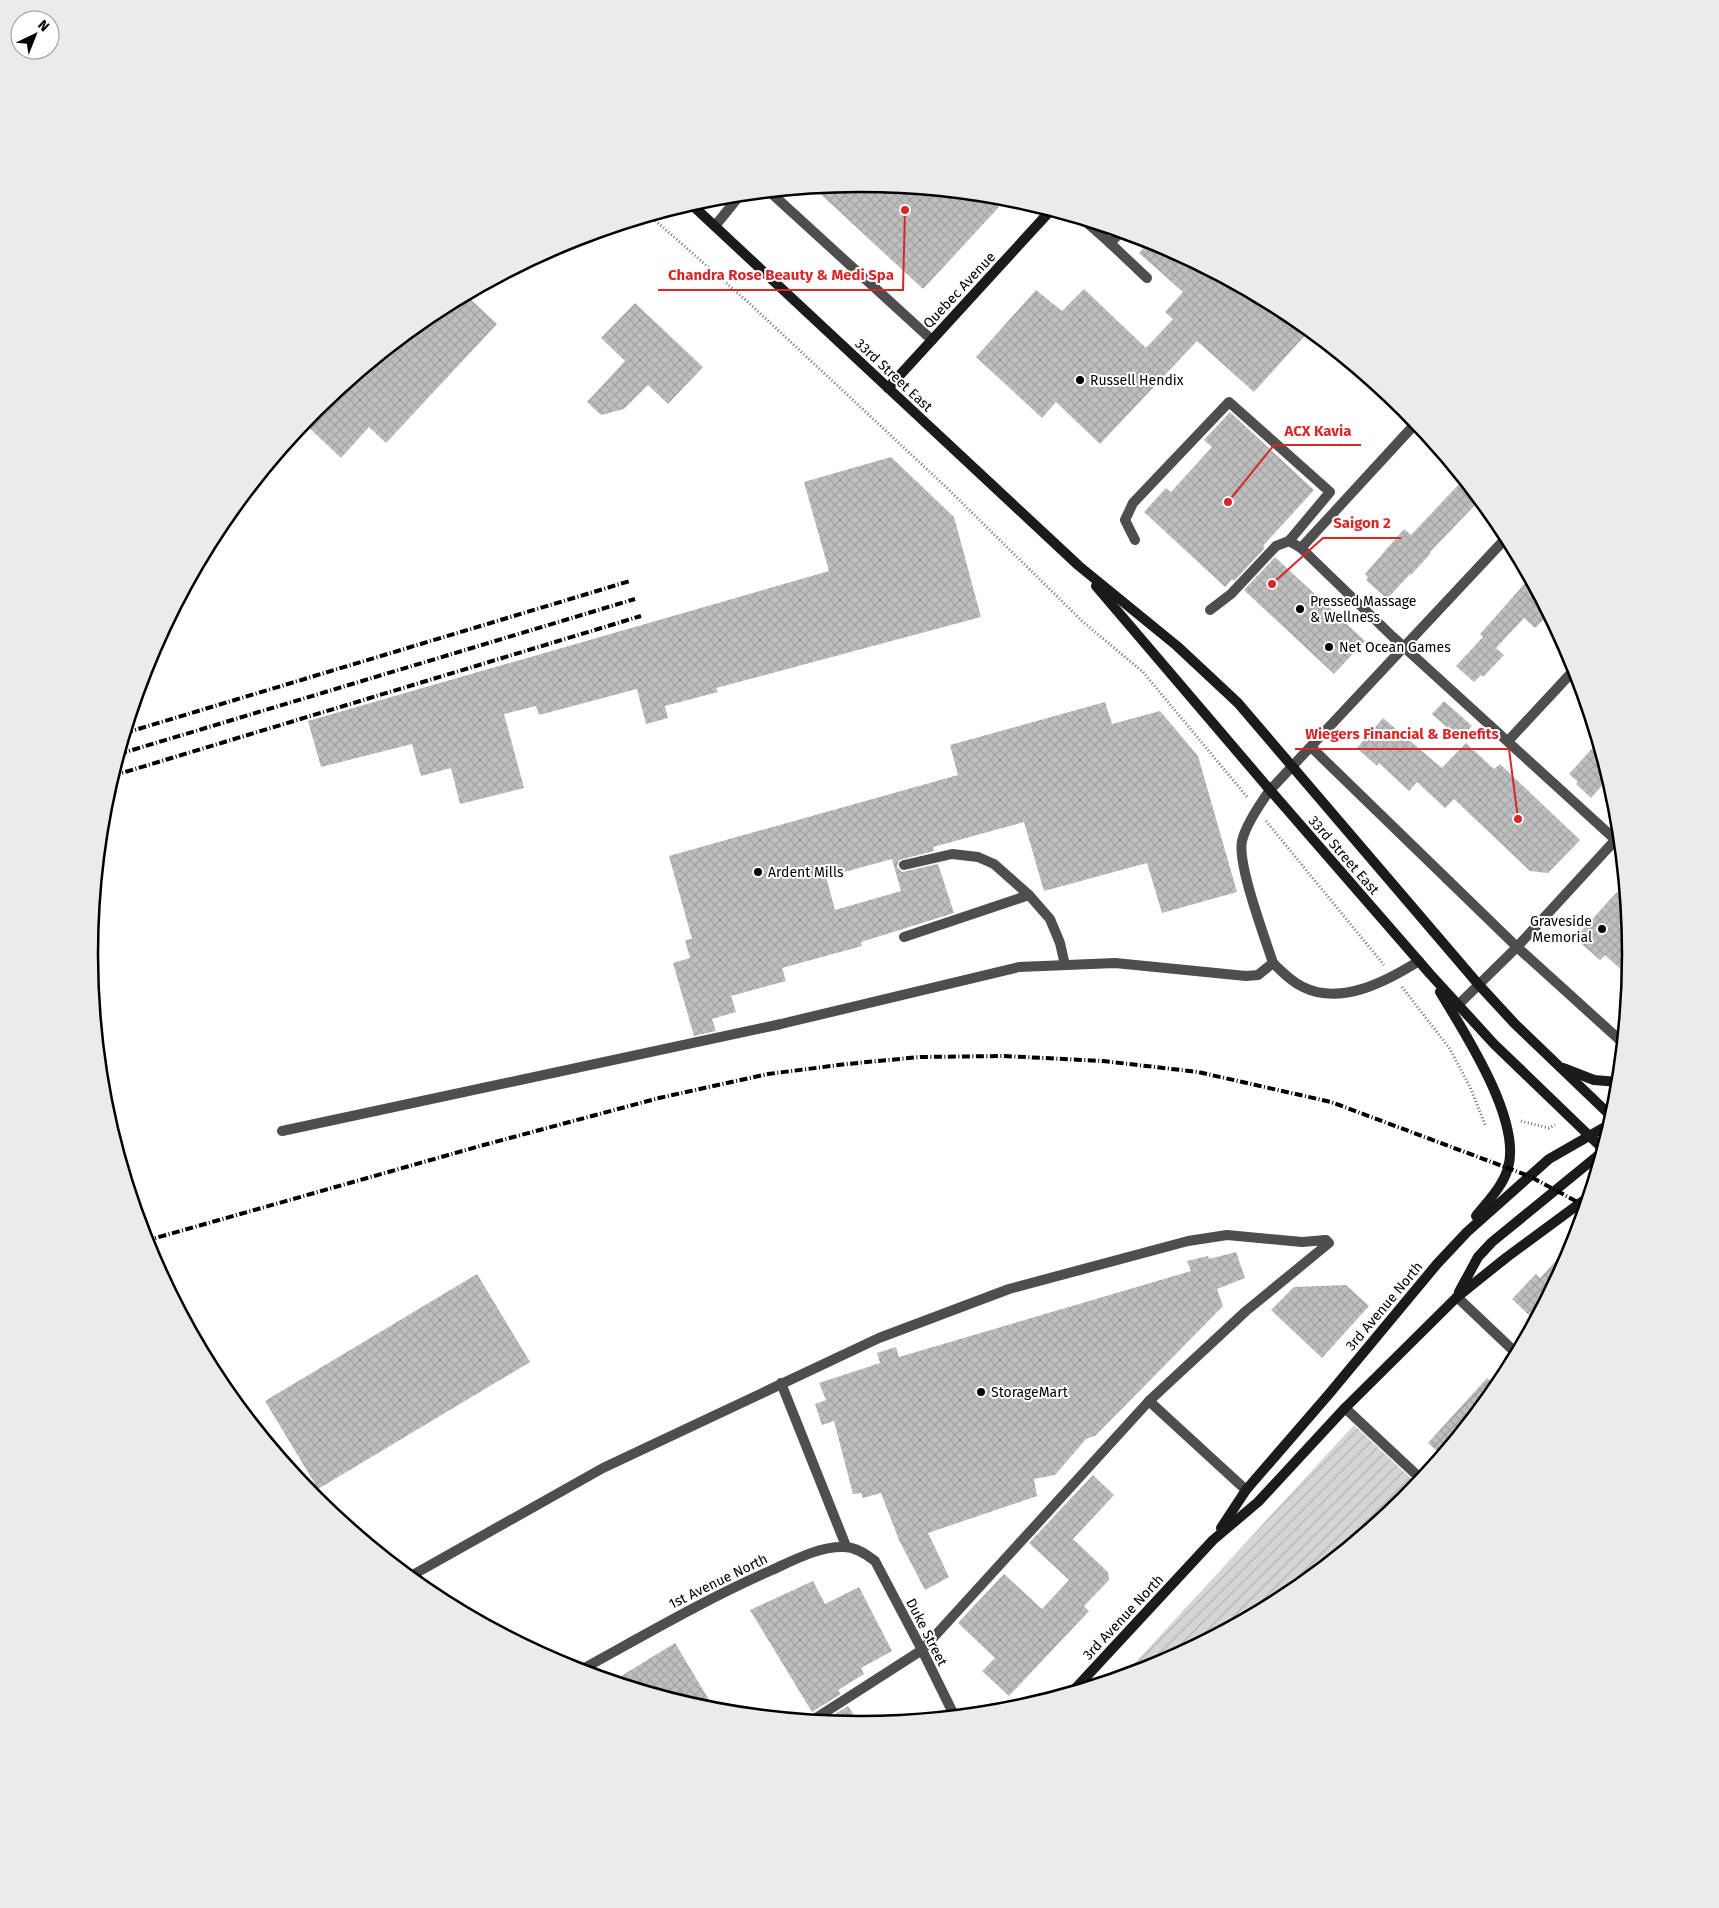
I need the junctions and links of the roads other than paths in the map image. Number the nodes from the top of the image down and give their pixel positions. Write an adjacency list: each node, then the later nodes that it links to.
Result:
1 (776, 197): 10 (street)
2 (733, 203): 5 (street)
3 (698, 210): 5 (main road, 33rd Street East)
4 (1046, 216): 10 (main road, Quebec Avenue)
5 (715, 226): 11 (main road, 33rd Street East)
6 (1094, 229): 8 (street)
7 (1116, 237): 8 (street)
8 (1110, 243): 9 (street)
9 (1147, 278)
10 (932, 340): 11 (main road, Quebec Avenue)
11 (888, 388): 17 (main road, 33rd Street East)
12 (1411, 429): 16 (street)
13 (1135, 540): 14 (street)
14 (1289, 541): 16 (street); 18 (street)
15 (1500, 543): 19 (street)
16 (1301, 548): 19 (street)
17 (1079, 566): 23 (main road, 33rd Street East); 24 (main road, 33rd Street East)
18 (1210, 610)
19 (1404, 647): 21 (street); 22 (street)
20 (1568, 676): 21 (street)
21 (1508, 741): 25 (street)
22 (1311, 747): 23 (street); 30 (street)
23 (1293, 766): 24 (street); 35 (main road, 33rd Street East)
24 (1270, 790): 31 (main road, 33rd Street East); 32 (street)
25 (1612, 833)
26 (1613, 844): 30 (street)
27 (904, 866): 28 (street)
28 (1029, 894): 29 (street); 33 (street)
29 (904, 937)
30 (1517, 947): 35 (street); 37 (street)
31 (1419, 960): 32 (street); 34 (main road, 33rd Street East)
32 (1273, 963): 33 (street)
33 (1065, 965): 42 (street)
34 (1430, 974): 36 (main road, 33rd Street East); 47 (main road)
35 (1479, 985): 36 (street); 38 (main road, 33rd Street East)
36 (1458, 1005): 43 (main road, 33rd Street East)
37 (1617, 1037)
38 (1558, 1066): 39 (main road); 40 (main road, 33rd Street East)
39 (1610, 1081)
40 (1605, 1111)
41 (1601, 1128): 43 (main road, 3rd Avenue North)
42 (282, 1131)
43 (1588, 1135): 44 (main road, 33rd Street East); 47 (main road, 3rd Avenue North)
44 (1598, 1144)
45 (1593, 1159): 48 (main road)
46 (1579, 1204): 48 (main road, 3rd Avenue North)
47 (1437, 1264): 54 (main road, 3rd Avenue North)
48 (1456, 1297): 49 (street); 52 (main road, 3rd Avenue North)
49 (1511, 1348)
50 (781, 1383): 51 (street); 56 (street); 57 (street)
51 (1149, 1401): 54 (street); 58 (street)
52 (1345, 1408): 53 (street); 55 (main road, 3rd Avenue North)
53 (1416, 1474)
54 (1246, 1490): 55 (main road, 3rd Avenue North)
55 (1214, 1540): 60 (main road, 3rd Avenue North)
56 (846, 1546): 58 (street, Duke Street); 59 (street, 1st Avenue North)
57 (416, 1573)
58 (922, 1650): 61 (street, Duke Street); 62 (street)
59 (588, 1666)
60 (1081, 1683)
61 (951, 1710)
62 (822, 1714)

